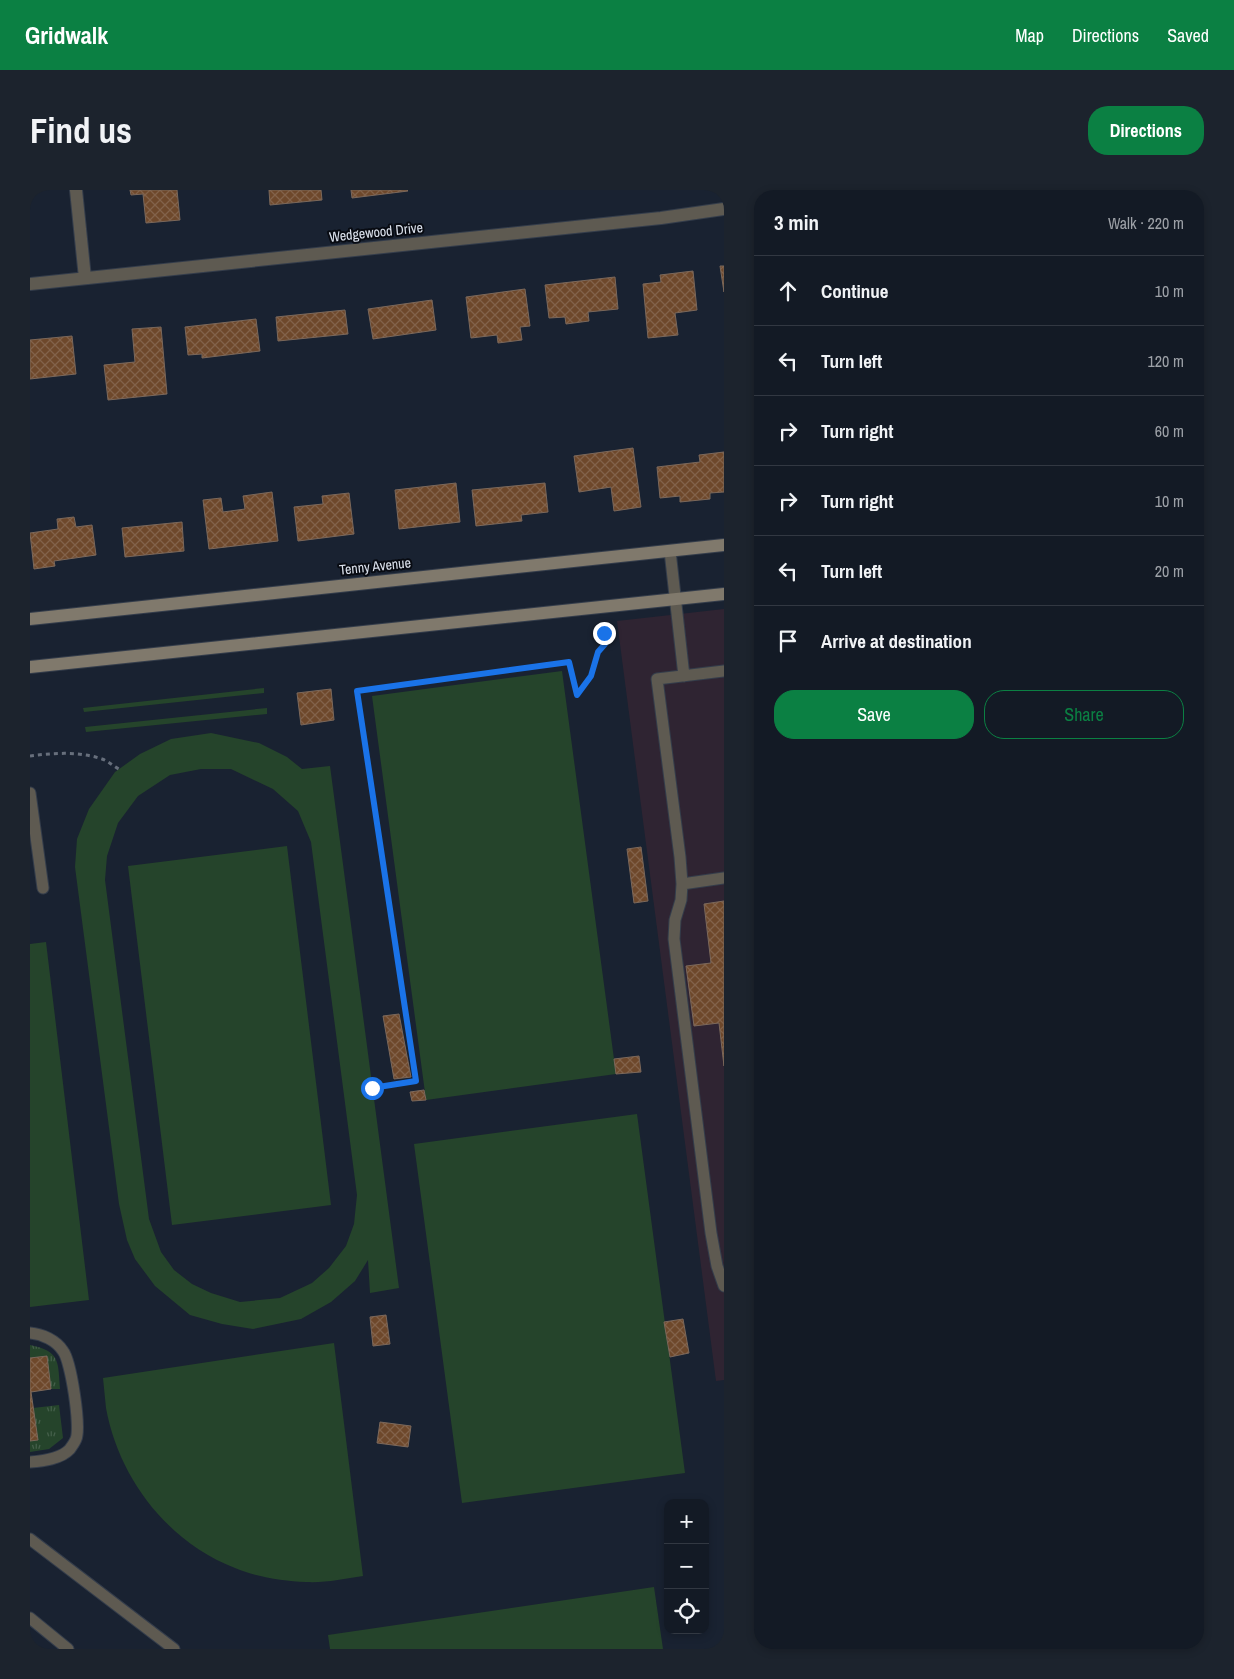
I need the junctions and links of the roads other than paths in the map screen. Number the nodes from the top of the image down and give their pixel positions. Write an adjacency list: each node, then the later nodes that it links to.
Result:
1 (76, 190): 3 (street)
2 (724, 209): 3 (street, Wedgewood Drive)
3 (85, 278): 4 (street, Wedgewood Drive)
4 (30, 284)
5 (724, 545): 6 (street, Tenny Avenue)
6 (670, 551): 8 (lane); 9 (street, Tenny Avenue)
7 (724, 594): 8 (street)
8 (674, 600): 10 (street); 12 (lane)
9 (30, 619)
10 (30, 667)
11 (724, 671): 12 (lane)
12 (684, 676): 15 (lane)
13 (30, 793): 16 (lane)
14 (724, 878): 15 (lane)
15 (682, 884): 17 (lane)
16 (43, 888)
17 (724, 1286)
18 (30, 1333): 19 (lane)
19 (30, 1462)
20 (30, 1539): 23 (lane)
21 (30, 1618): 22 (lane)
22 (68, 1649)
23 (174, 1649)

